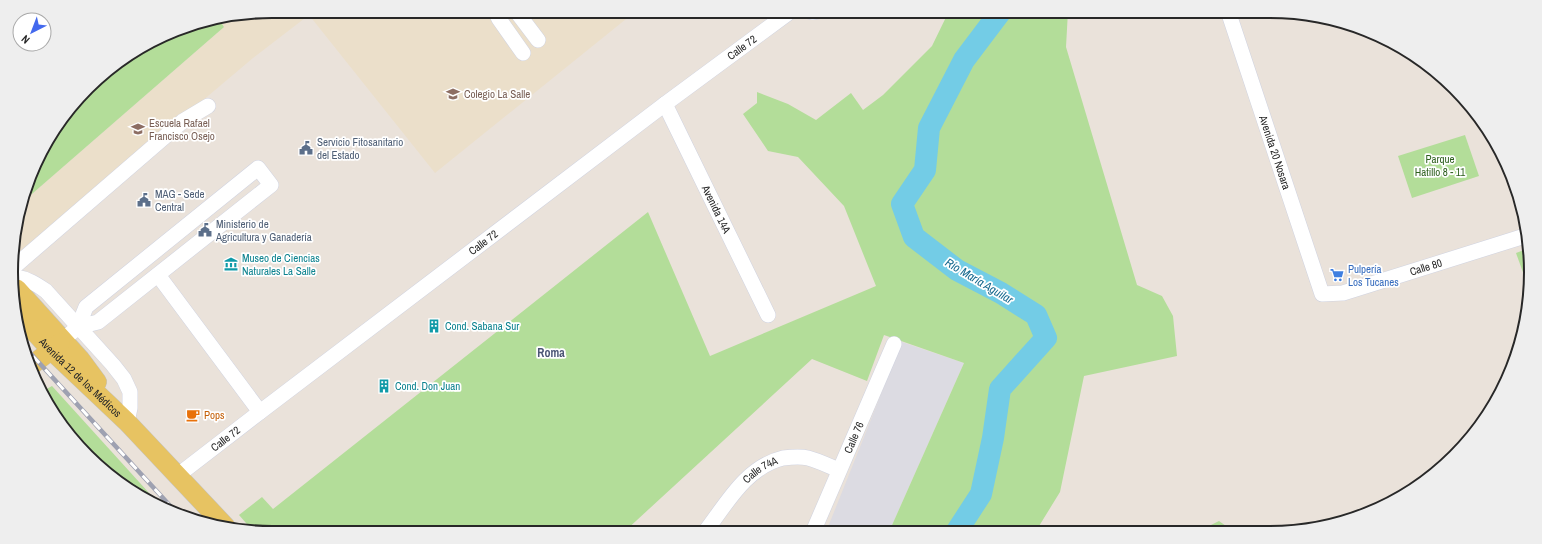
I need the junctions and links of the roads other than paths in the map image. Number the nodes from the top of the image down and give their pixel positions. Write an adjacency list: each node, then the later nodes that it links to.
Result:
1 (499, 18): 6 (street)
2 (521, 18): 5 (street)
3 (782, 18): 7 (street, Calle 72)
4 (1230, 18): 14 (street, Avenida 20 Nosara)
5 (538, 40)
6 (522, 53)
7 (665, 104): 15 (street, Avenida 14A); 21 (street, Calle 72)
8 (208, 106): 10 (street)
9 (1522, 237): 14 (street, Calle 80)
10 (19, 263)
11 (158, 275): 17 (street); 17 (street); 21 (street)
12 (18, 277): 17 (street)
13 (19, 293): 19 (main road, Avenida 12 de los Médicos)
14 (1322, 294)
15 (768, 315)
16 (22, 317): 19 (main road, Avenida 12 de los Médicos)
17 (78, 327): 19 (street); 22 (street)
18 (894, 344): 23 (street, Calle 76)
19 (57, 345): 20 (main road); 22 (main road, Avenida 12 de los Médicos); 22 (main road, Avenida 12 de los Médicos)
20 (35, 363)
21 (260, 412): 24 (street, Calle 72)
22 (127, 422): 24 (main road, Avenida 12 de los Médicos)
23 (839, 470): 26 (street, Calle 74A); 27 (street, Calle 76)
24 (177, 476): 25 (main road, Avenida 12 de los Médicos)
25 (220, 520)
26 (710, 526)
27 (816, 526)

